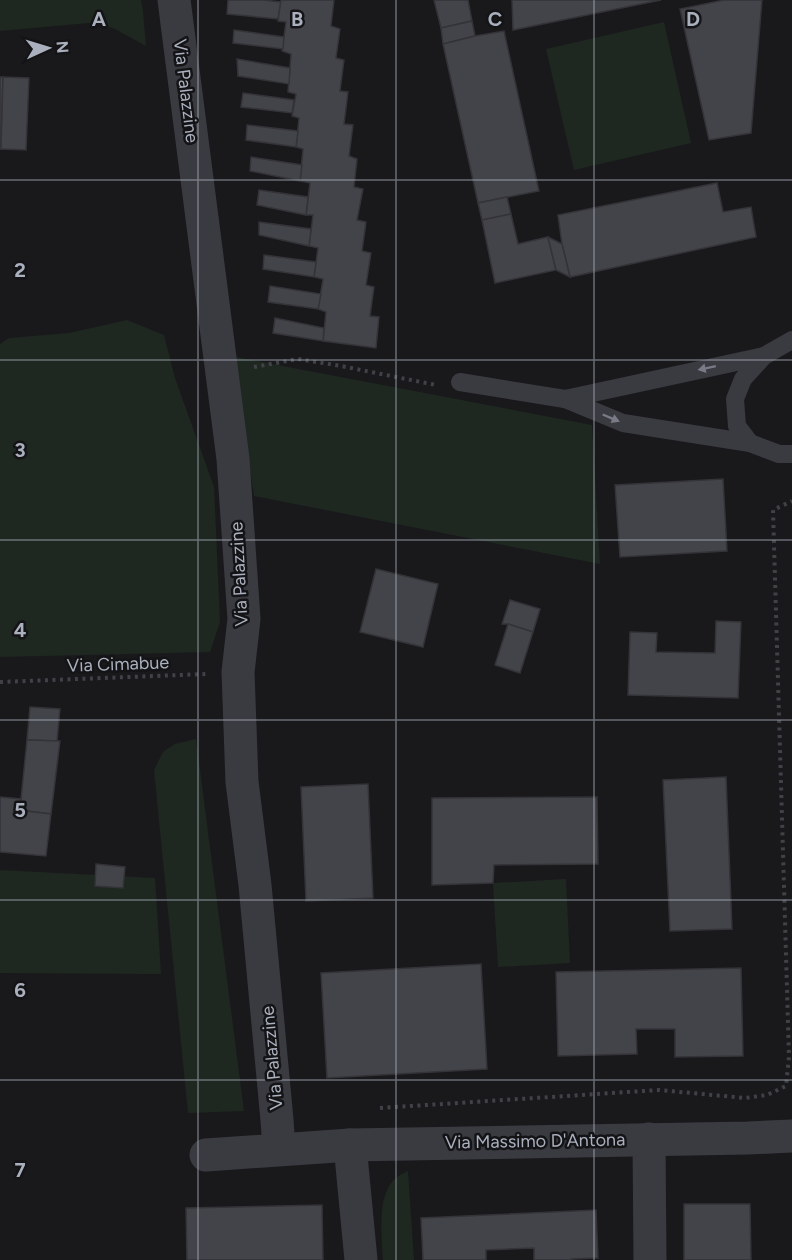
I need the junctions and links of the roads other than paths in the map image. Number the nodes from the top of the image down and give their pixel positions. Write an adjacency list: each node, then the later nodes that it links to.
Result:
1 (174, 0): 11 (street, Via Palazzine)
2 (792, 340): 3 (lane)
3 (764, 356): 5 (lane, one-way to 5); 6 (lane)
4 (460, 382): 5 (lane)
5 (565, 399): 6 (lane, one-way to 6)
6 (750, 443): 7 (lane)
7 (792, 454)
8 (792, 1136): 9 (street, Via Massimo D'Antona)
9 (649, 1139): 10 (street, Via Massimo D'Antona); 14 (street)
10 (351, 1145): 11 (street, Via Massimo D'Antona); 13 (street)
11 (279, 1149): 12 (street, Via Massimo D'Antona)
12 (206, 1155)
13 (361, 1260)
14 (650, 1260)

